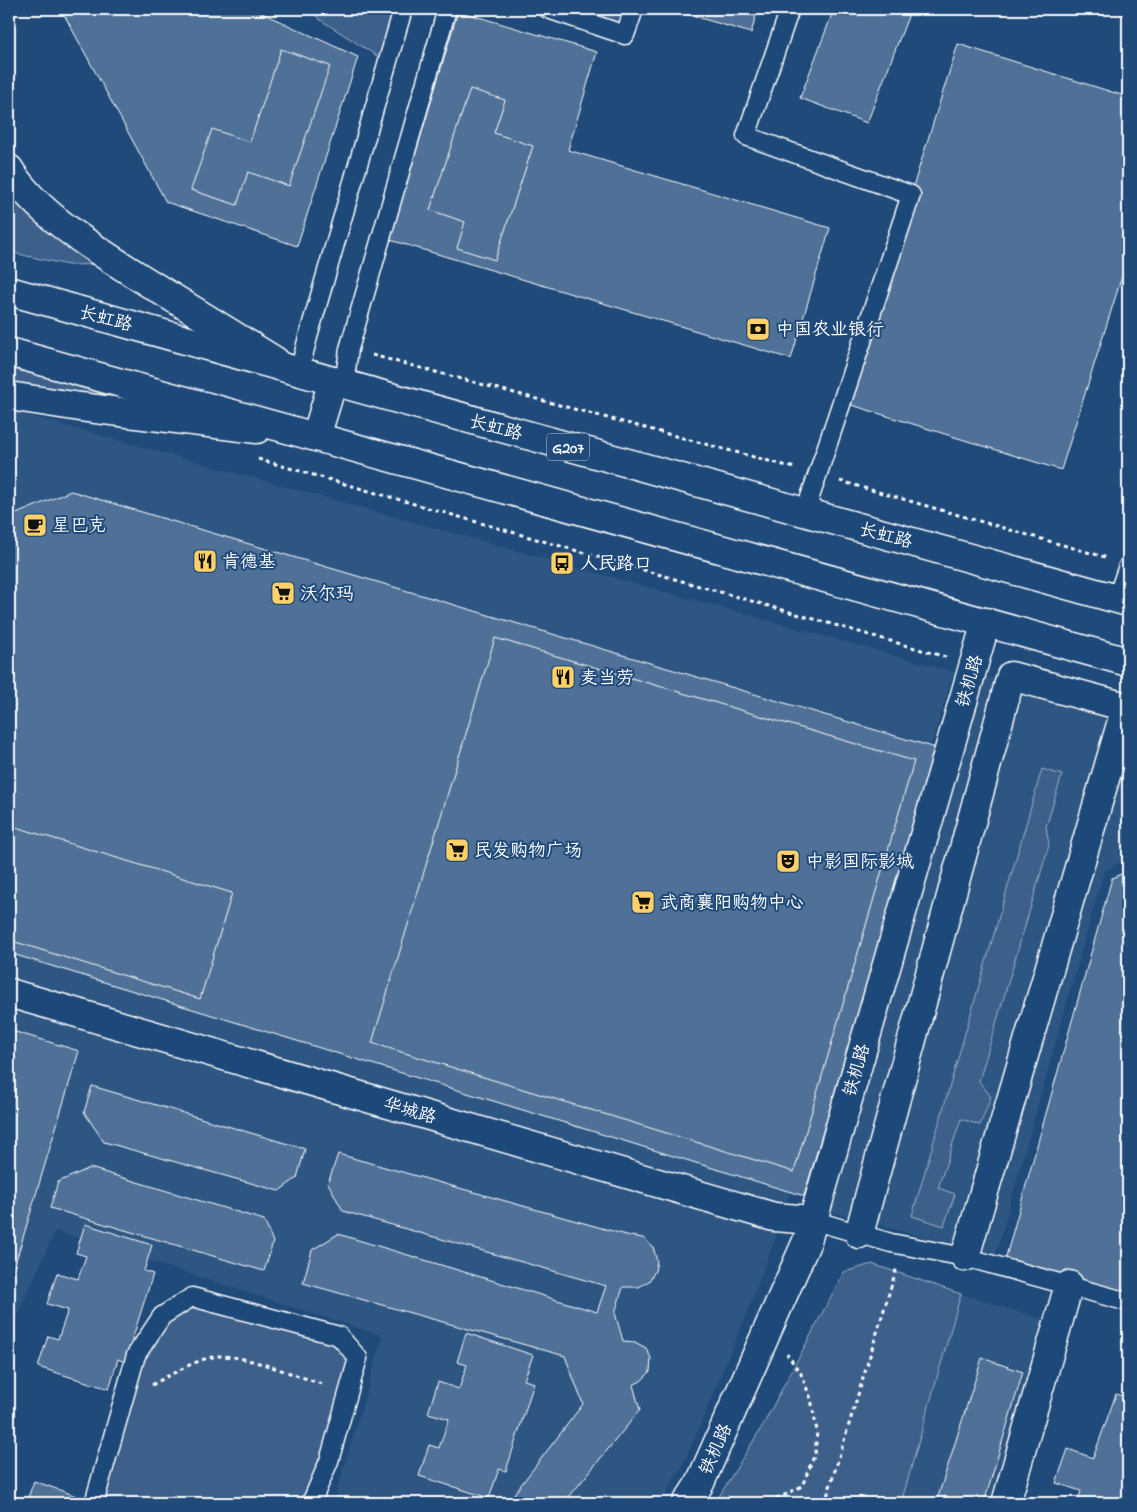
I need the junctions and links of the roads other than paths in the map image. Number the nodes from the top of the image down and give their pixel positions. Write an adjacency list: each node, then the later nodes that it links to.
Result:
1 (403, 9): 9 (lane)
2 (447, 9): 10 (lane)
3 (548, 9): 4 (lane)
4 (634, 9)
5 (790, 9): 13 (lane)
6 (9, 169): 9 (main road)
7 (9, 291): 9 (main road, 长虹路 / G207)
8 (9, 352): 12 (main road)
9 (291, 369): 10 (main road, 长虹路 / G207)
10 (338, 383): 12 (main road); 13 (main road, 长虹路 / G207)
11 (9, 396): 12 (main road)
12 (313, 436): 16 (main road)
13 (804, 512): 15 (main road, 长虹路 / G207)
14 (1128, 566): 15 (lane)
15 (1123, 600)
16 (986, 622): 17 (main road); 19 (main road, 铁机路)
17 (1128, 662)
18 (9, 993): 19 (main road, 华城路)
19 (812, 1220): 20 (lane); 26 (main road, 铁机路)
20 (859, 1234): 21 (lane); 21 (main road)
21 (965, 1257): 22 (lane)
22 (1069, 1285): 23 (lane); 27 (main road)
23 (1128, 1302)
24 (94, 1503): 25 (lane)
25 (309, 1503)
26 (686, 1503)
27 (1006, 1503)

